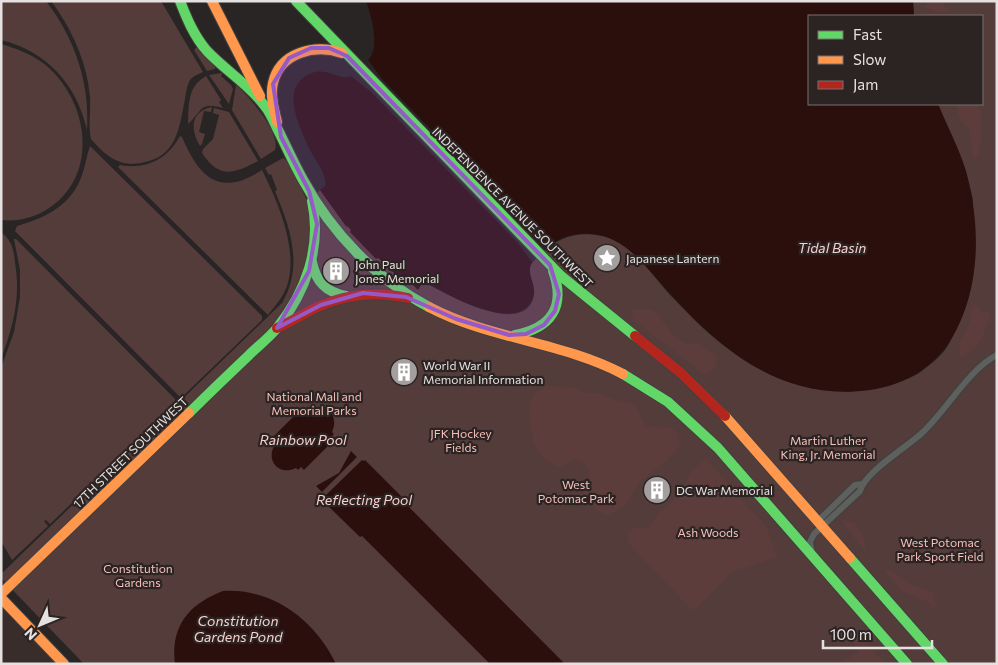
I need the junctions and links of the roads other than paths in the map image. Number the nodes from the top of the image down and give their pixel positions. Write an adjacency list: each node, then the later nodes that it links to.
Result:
1 (180, 1): 5 (main road)
2 (212, 1): 5 (main road)
3 (296, 1): 4 (main road, INDEPENDENCE AVENUE SOUTHWEST)
4 (348, 56): 6 (main road); 9 (main road, INDEPENDENCE AVENUE SOUTHWEST)
5 (265, 106): 6 (main road)
6 (280, 138): 7 (main road)
7 (309, 191): 8 (main road, 17TH STREET SOUTHWEST); 11 (main road)
8 (312, 261): 10 (main road); 12 (main road, 17TH STREET SOUTHWEST)
9 (550, 265): 13 (main road); 15 (main road, INDEPENDENCE AVENUE SOUTHWEST)
10 (348, 296): 11 (main road, 17TH STREET SOUTHWEST); 12 (main road, 17TH STREET SOUTHWEST)
11 (418, 301): 13 (main road)
12 (277, 328): 17 (main road, 17TH STREET SOUTHWEST)
13 (509, 335): 16 (main road)
14 (997, 355): 15 (street)
15 (820, 524): 16 (street); 21 (main road, INDEPENDENCE AVENUE SOUTHWEST)
16 (812, 554): 20 (main road)
17 (1, 594)
18 (1, 598): 19 (main road)
19 (64, 664)
20 (907, 664)
21 (943, 664)

